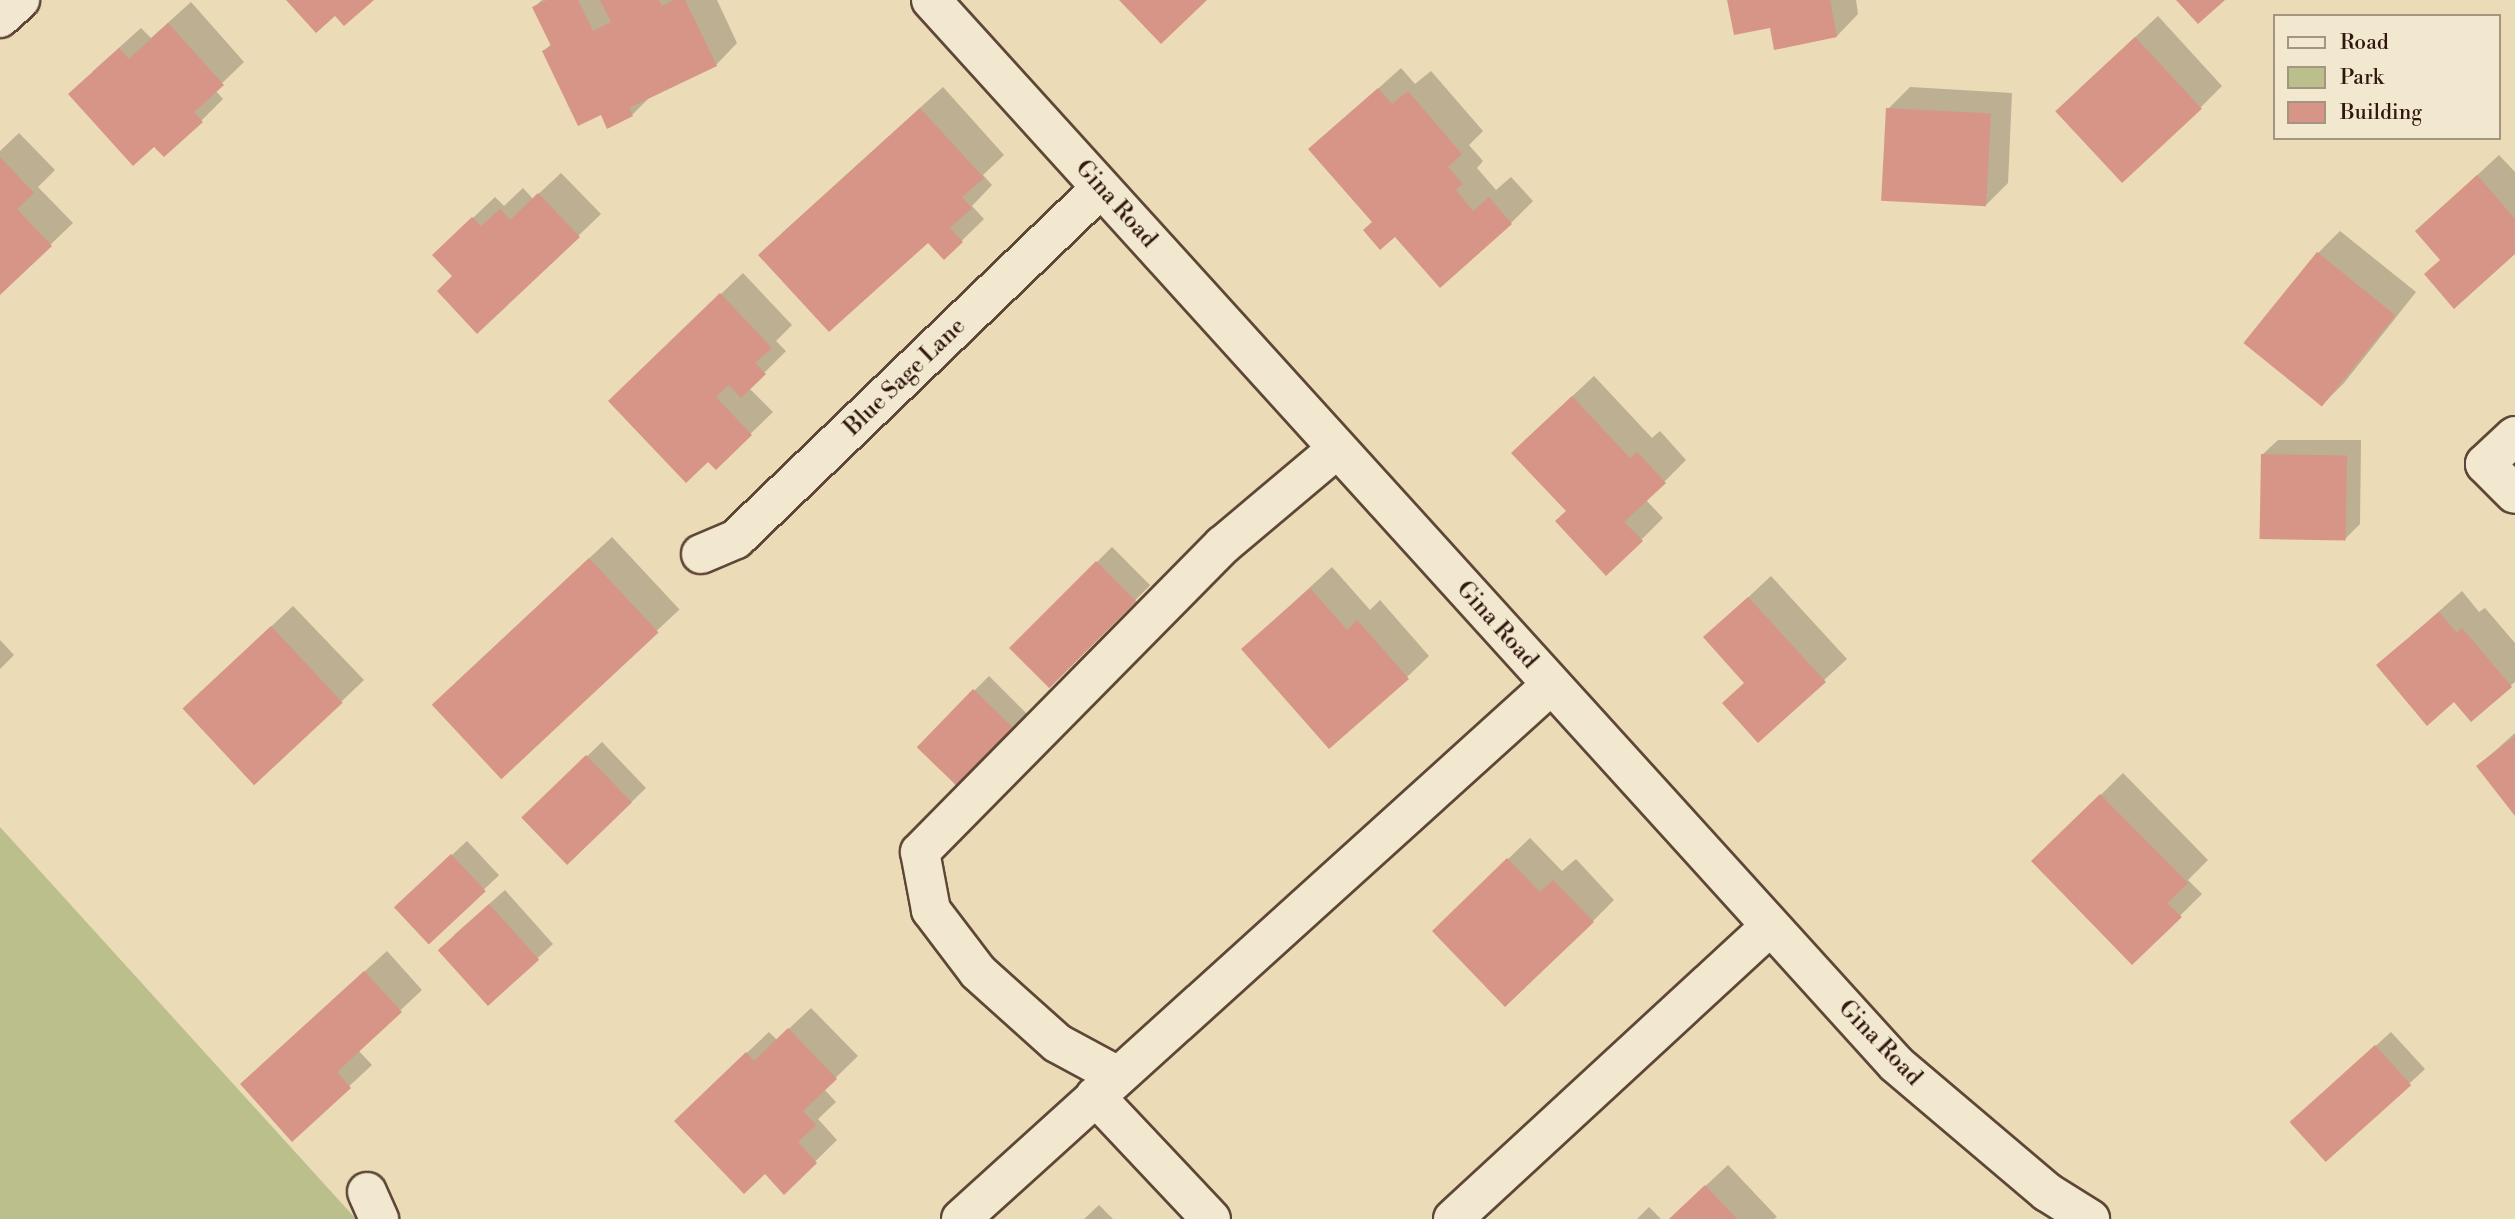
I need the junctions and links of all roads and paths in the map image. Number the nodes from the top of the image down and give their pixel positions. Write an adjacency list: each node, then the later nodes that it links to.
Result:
1 (20, 0): 3 (street)
2 (931, 0): 4 (street, Gina Road)
3 (0, 18)
4 (1101, 188): 6 (street, Gina Road); 8 (street, Blue Sage Lane)
5 (2515, 436): 7 (street)
6 (1337, 449): 9 (street, Gina Road); 11 (street)
7 (2515, 494)
8 (701, 554)
9 (1551, 685): 10 (street, Gina Road); 11 (street)
10 (1770, 926): 14 (street); 15 (street, Gina Road)
11 (1107, 1086): 12 (street); 13 (street)
12 (961, 1219)
13 (1211, 1219)
14 (1453, 1219)
15 (2090, 1219)

